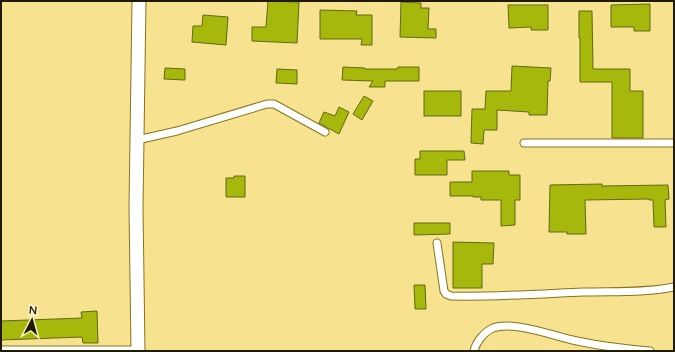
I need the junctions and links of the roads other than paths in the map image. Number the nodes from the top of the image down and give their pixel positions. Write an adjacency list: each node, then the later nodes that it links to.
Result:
1 (139, 1): 3 (street)
2 (325, 132): 3 (lane)
3 (137, 140): 9 (street)
4 (524, 143): 5 (lane)
5 (674, 143)
6 (437, 243): 7 (lane)
7 (674, 287)
8 (1, 350): 9 (lane)
9 (138, 351)
10 (474, 351): 11 (lane)
11 (650, 351)

